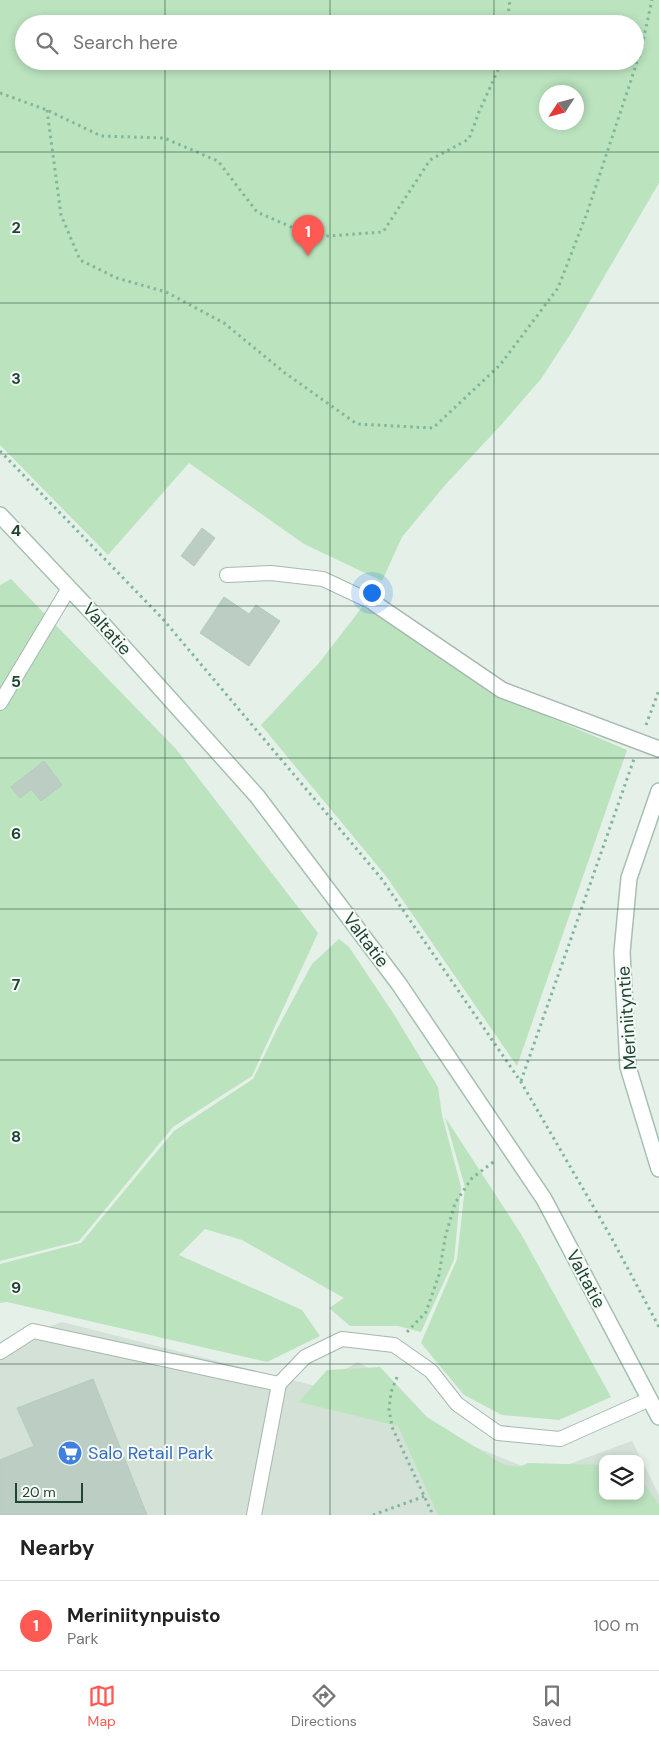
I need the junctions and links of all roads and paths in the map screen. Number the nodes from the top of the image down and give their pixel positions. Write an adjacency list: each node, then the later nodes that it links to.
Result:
1 (510, 0): 3 (path)
2 (652, 0): 4 (path)
3 (508, 15)
4 (644, 36)
5 (498, 70): 8 (path)
6 (634, 70): 8 (path)
7 (0, 93): 8 (path)
8 (47, 110)
9 (0, 451): 19 (path)
10 (0, 515): 12 (main road, Valtatie)
11 (227, 575): 13 (lane)
12 (69, 588): 15 (lane); 20 (main road, Valtatie)
13 (374, 603): 16 (main road)
14 (659, 690): 16 (path)
15 (0, 703)
16 (640, 742): 17 (main road); 19 (path)
17 (659, 749)
18 (659, 791): 21 (main road, Meriniityntie)
19 (521, 1082): 22 (path)
20 (510, 1149): 23 (path); 27 (main road, Valtatie)
21 (659, 1169)
22 (659, 1328)
23 (394, 1345): 26 (lane); 27 (lane)
24 (0, 1352): 26 (lane)
25 (397, 1377): 29 (path)
26 (279, 1384): 30 (lane)
27 (650, 1399): 28 (main road, Valtatie)
28 (659, 1417)
29 (424, 1496): 31 (path); 32 (path)
30 (254, 1515)
31 (373, 1515)
32 (433, 1515)

